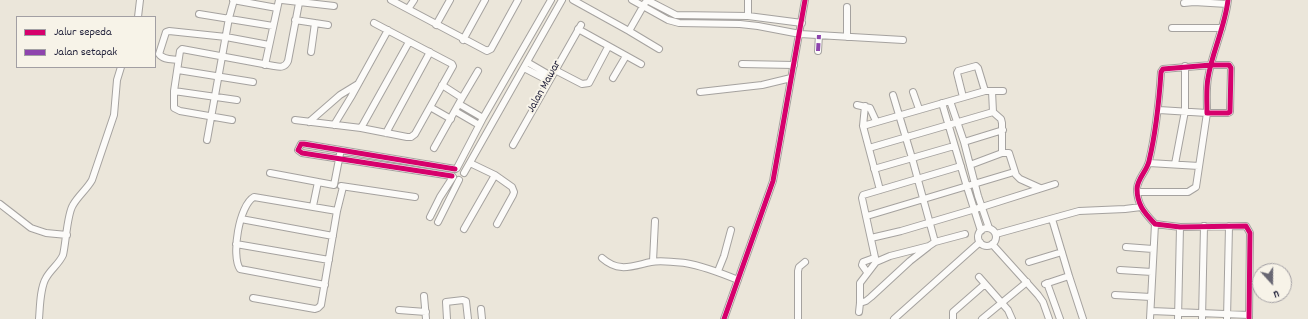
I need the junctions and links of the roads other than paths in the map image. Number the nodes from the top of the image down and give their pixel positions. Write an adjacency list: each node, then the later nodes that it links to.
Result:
1 (140, 0): 30 (street)
2 (234, 0): 25 (street); 33 (street)
3 (280, 0): 20 (street); 25 (street)
4 (391, 0): 27 (street)
5 (414, 0): 27 (street)
6 (450, 0): 41 (street)
7 (486, 0): 53 (street)
8 (518, 0): 53 (street)
9 (551, 0): 107 (street)
10 (562, 0): 68 (street)
11 (573, 0): 48 (street)
12 (632, 0): 23 (street)
13 (647, 0): 23 (street); 26 (street)
14 (663, 0): 26 (street)
15 (748, 0): 31 (street)
16 (805, 0): 39 (street)
17 (1194, 1): 19 (street); 21 (street)
18 (325, 2): 20 (street); 22 (street)
19 (1228, 2): 45 (street)
20 (299, 3): 34 (street)
21 (1184, 3)
22 (334, 6)
23 (642, 6): 38 (street); 48 (street)
24 (847, 7): 51 (street)
25 (277, 8): 42 (street)
26 (663, 8): 29 (street)
27 (408, 9): 41 (street)
28 (199, 14): 33 (street)
29 (697, 15): 31 (street); 38 (street)
30 (138, 16)
31 (748, 16): 32 (street)
32 (760, 17): 35 (street); 43 (street)
33 (229, 18): 42 (street); 52 (street)
34 (295, 20): 36 (street); 67 (street)
35 (778, 20): 39 (street); 46 (street)
36 (315, 23): 40 (street); 60 (street)
37 (374, 23): 47 (street)
38 (697, 23): 43 (street)
39 (802, 23): 49 (street)
40 (328, 25)
41 (436, 25): 53 (street)
42 (273, 26): 56 (street)
43 (758, 26): 46 (street)
44 (1172, 28): 45 (street)
45 (1222, 28): 70 (street)
46 (775, 29): 49 (street)
47 (388, 30): 55 (street); 80 (street)
48 (629, 31): 58 (street)
49 (800, 34): 50 (street); 69 (street)
50 (819, 35): 51 (street); 59 (street)
51 (847, 37): 54 (street)
52 (226, 38): 56 (street); 63 (street); 64 (street)
53 (463, 40)
54 (903, 40)
55 (409, 42): 61 (street); 118 (street)
56 (269, 45): 67 (street)
57 (608, 47): 62 (street); 76 (street); 76 (street, Jalan Mawar)
58 (659, 49)
59 (818, 51)
60 (311, 52)
61 (430, 52): 81 (street); 120 (street)
62 (626, 56): 65 (street); 77 (street)
63 (223, 58): 64 (street); 67 (street); 75 (street)
64 (178, 60): 73 (street)
65 (642, 64)
66 (742, 64): 69 (street)
67 (265, 65)
68 (525, 65): 76 (street); 132 (street)
69 (794, 65): 78 (street)
70 (1211, 65): 71 (street); 104 (street); 104 (street)
71 (1185, 66): 100 (street); 102 (street)
72 (121, 68): 182 (street)
73 (178, 70): 75 (street); 82 (street)
74 (478, 71): 91 (street)
75 (219, 76): 79 (street); 89 (street)
76 (552, 76): 124 (street, Jalan Mawar)
77 (613, 78)
78 (791, 78): 86 (street); 204 (street)
79 (254, 82)
80 (358, 84): 112 (street); 115 (street)
81 (442, 86): 91 (street); 98 (street)
82 (174, 91): 89 (street); 106 (street)
83 (985, 91): 84 (street); 90 (street); 90 (street)
84 (992, 91): 85 (street); 103 (street)
85 (1003, 91)
86 (700, 92)
87 (913, 92): 99 (street)
88 (893, 95): 105 (street)
89 (215, 96): 92 (street); 106 (street)
90 (963, 97): 93 (street)
91 (462, 98): 95 (street)
92 (237, 100)
93 (950, 101): 94 (street); 113 (street)
94 (942, 103): 99 (street); 116 (street)
95 (459, 104): 101 (street); 107 (street)
96 (858, 105): 97 (street)
97 (865, 106): 111 (street); 117 (street)
98 (430, 107): 108 (street); 120 (street)
99 (919, 109): 105 (street)
100 (1159, 110): 102 (street); 133 (street)
101 (455, 111): 108 (street); 114 (street)
102 (1185, 111): 104 (street); 134 (street)
103 (993, 112): 113 (street); 119 (street)
104 (1207, 113): 137 (street)
105 (899, 115): 111 (street); 121 (street)
106 (211, 117): 109 (street); 122 (street)
107 (483, 118): 114 (street)
108 (451, 119): 126 (street)
109 (232, 120)
110 (295, 120): 112 (street)
111 (876, 121): 117 (street)
112 (309, 122): 115 (street)
113 (957, 122): 116 (street); 123 (street)
114 (479, 124): 138 (street)
115 (334, 125): 118 (street)
116 (948, 125): 121 (street); 125 (street)
117 (863, 126): 127 (street)
118 (361, 128): 120 (street)
119 (1003, 130): 123 (street); 129 (street)
120 (386, 134)
121 (906, 137): 127 (street); 131 (street)
122 (207, 140)
123 (964, 142): 135 (street)
124 (513, 145)
125 (954, 146): 131 (street); 136 (street)
126 (434, 148)
127 (869, 148): 139 (street)
128 (340, 151): 130 (street); 130 (street); 138 (street)
129 (1002, 153): 135 (street); 140 (street)
130 (339, 158): 144 (street); 149 (street)
131 (912, 158): 139 (street); 145 (street)
132 (470, 163): 142 (street); 143 (street)
133 (1149, 163): 134 (street); 155 (street)
134 (1175, 164): 137 (street)
135 (970, 165): 150 (street)
136 (961, 166): 145 (street); 152 (street)
137 (1199, 166): 155 (street)
138 (456, 169): 142 (street); 144 (street)
139 (874, 169): 154 (street)
140 (1014, 172): 150 (street); 153 (street)
141 (270, 173): 147 (street)
142 (464, 173): 146 (street)
143 (495, 175): 171 (street); 177 (street)
144 (453, 176): 146 (street); 164 (street)
145 (918, 179): 154 (street); 157 (street)
146 (459, 180): 169 (street)
147 (318, 182): 149 (street); 159 (street)
148 (1055, 184): 153 (street)
149 (334, 185): 151 (street)
150 (975, 185): 152 (street); 160 (street)
151 (343, 187): 156 (street); 163 (street)
152 (967, 187): 157 (street); 162 (street)
153 (1040, 188): 160 (street)
154 (880, 190): 165 (street)
155 (1137, 192): 161 (street)
156 (415, 197)
157 (923, 200): 165 (street); 170 (street)
158 (0, 204): 182 (street)
159 (313, 206): 163 (street); 166 (street)
160 (982, 207): 162 (street); 176 (street)
161 (1139, 208): 167 (street); 172 (street)
162 (974, 209): 170 (street); 179 (street)
163 (337, 211): 183 (street)
164 (430, 216)
165 (867, 216): 184 (street)
166 (241, 219): 183 (street); 186 (street)
167 (1052, 219): 181 (street); 191 (street)
168 (655, 221): 195 (street)
169 (438, 222)
170 (929, 222): 184 (street); 187 (street)
171 (497, 224)
172 (1155, 224): 175 (street); 190 (street)
173 (1204, 226): 174 (street); 175 (street); 220 (street)
174 (1229, 226): 221 (street); 222 (street)
175 (1180, 227): 219 (street)
176 (989, 228): 179 (street); 181 (street)
177 (464, 229)
178 (731, 230): 199 (street)
179 (981, 230): 185 (street)
180 (965, 234): 187 (street)
181 (996, 234): 188 (street)
182 (67, 235): 223 (street)
183 (333, 236): 193 (street)
184 (871, 238): 194 (street)
185 (980, 242): 188 (street); 230 (street)
186 (236, 244): 193 (street); 207 (street)
187 (932, 244): 194 (street); 212 (street)
188 (992, 244): 205 (street)
189 (1126, 247): 190 (street)
190 (1153, 248): 201 (street)
191 (1062, 252): 197 (street); 202 (street)
192 (602, 258): 195 (street)
193 (329, 260): 207 (street)
194 (875, 260): 200 (street); 200 (street)
195 (653, 261): 199 (street)
196 (805, 262): 229 (street)
197 (1029, 262)
198 (1120, 270): 201 (street)
199 (718, 271): 204 (street)
200 (867, 272): 212 (street)
201 (1152, 272): 210 (street)
202 (1069, 276): 235 (street); 236 (street)
203 (979, 277): 206 (street)
204 (738, 280): 228 (street)
205 (1027, 282): 213 (street); 234 (street)
206 (985, 284): 213 (street); 231 (street)
207 (325, 285): 211 (street)
208 (1115, 295): 210 (street)
209 (424, 296): 217 (street)
210 (1151, 297): 216 (street)
211 (253, 298)
212 (860, 303): 218 (street)
213 (1001, 303): 232 (street); 233 (street)
214 (481, 309): 227 (street)
215 (399, 310): 217 (street)
216 (1151, 311): 219 (street); 237 (street)
217 (426, 312): 224 (street)
218 (859, 312)
219 (1178, 312): 220 (street); 238 (street)
220 (1202, 316): 221 (street)
221 (1227, 316): 222 (street)
222 (1249, 317)
223 (39, 319)
224 (426, 319)
225 (447, 319): 226 (street)
226 (468, 319)
227 (482, 319)
228 (724, 319)
229 (798, 319)
230 (894, 319)
231 (953, 319)
232 (982, 319)
233 (1012, 319)
234 (1049, 319)
235 (1060, 319)
236 (1083, 319)
237 (1150, 319)
238 (1178, 319)

